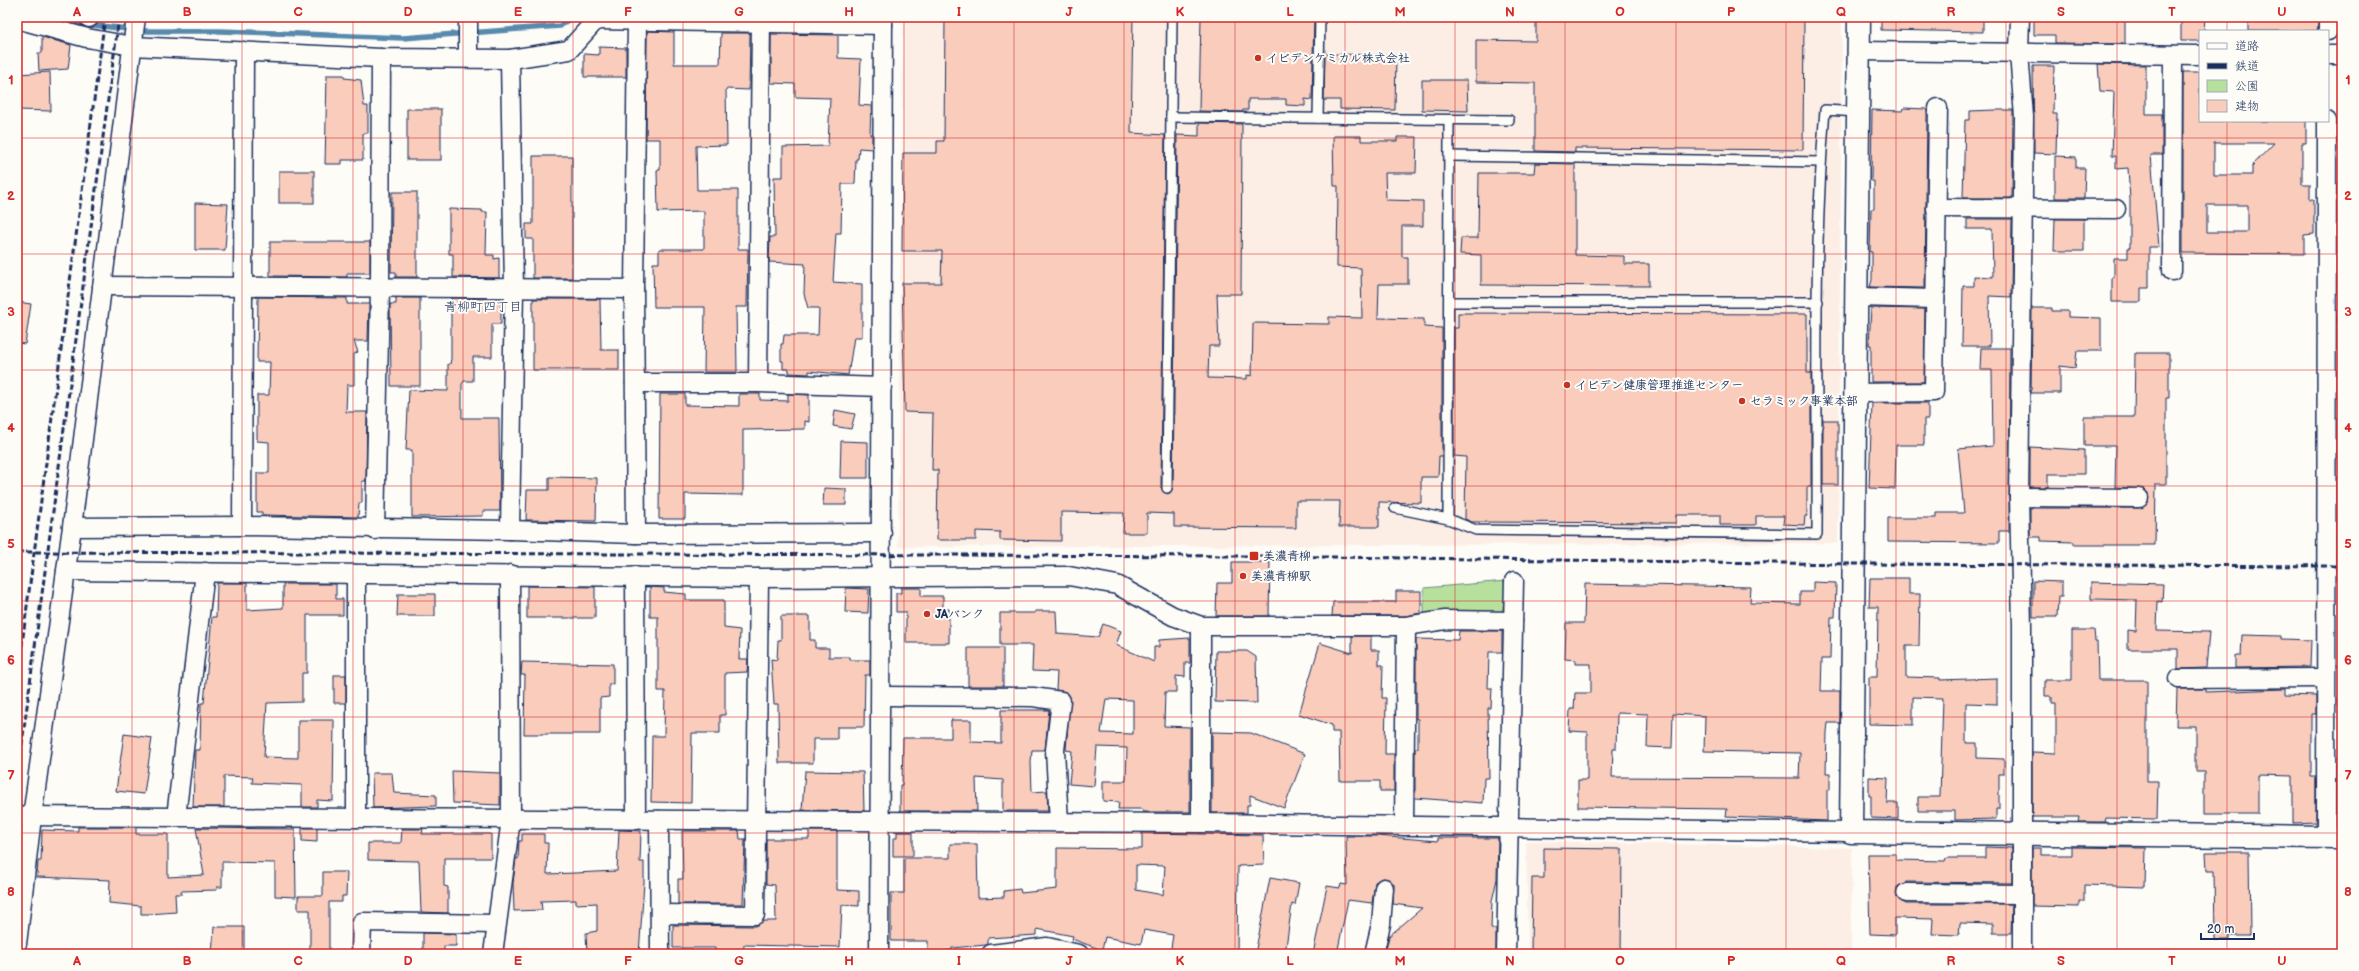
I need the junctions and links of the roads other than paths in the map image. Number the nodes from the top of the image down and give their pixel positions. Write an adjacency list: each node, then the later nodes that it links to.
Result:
1 (136, 17): 14 (street)
2 (1172, 17): 27 (lane)
3 (1320, 17): 28 (lane)
4 (1859, 17): 17 (street)
5 (2020, 17): 18 (street)
6 (2328, 17): 13 (street)
7 (17, 19): 14 (street)
8 (597, 19): 12 (street); 24 (street)
9 (761, 19): 10 (street); 12 (street); 47 (street)
10 (883, 21): 49 (street)
11 (468, 22): 16 (street)
12 (637, 22): 42 (street)
13 (2328, 30)
14 (132, 46): 15 (street); 38 (street)
15 (244, 50): 23 (street); 39 (street)
16 (468, 51): 23 (street); 24 (street)
17 (1858, 51): 18 (street); 26 (street)
18 (2019, 53): 20 (street); 35 (street)
19 (2329, 54): 22 (street)
20 (2173, 55): 21 (street); 37 (street)
21 (2199, 55)
22 (2342, 55)
23 (381, 58): 40 (street)
24 (510, 59): 41 (street)
25 (1938, 108): 34 (street)
26 (1858, 112): 33 (lane); 43 (street)
27 (1171, 117): 28 (lane); 51 (lane)
28 (1318, 118): 29 (lane)
29 (1449, 120): 30 (lane); 32 (lane)
30 (1509, 120)
31 (2327, 122): 73 (street)
32 (1450, 156): 33 (lane); 45 (lane)
33 (1821, 162): 46 (lane)
34 (1936, 208): 35 (street); 44 (street)
35 (2022, 208): 36 (street); 52 (street)
36 (2116, 209)
37 (2172, 271)
38 (102, 286): 39 (street); 57 (street)
39 (242, 286): 40 (street); 56 (street)
40 (380, 289): 41 (street); 58 (street)
41 (514, 289): 42 (street); 59 (street)
42 (634, 289): 48 (street)
43 (1856, 297): 44 (street); 50 (street)
44 (1935, 299): 50 (street)
45 (1450, 302): 46 (lane); 55 (lane)
46 (1818, 302): 55 (lane)
47 (758, 383): 48 (street); 49 (street)
48 (635, 384): 61 (street)
49 (882, 387): 60 (street)
50 (1856, 393): 88 (street)
51 (1167, 488)
52 (2019, 497): 53 (street); 89 (street)
53 (2139, 498)
54 (1395, 508): 55 (lane)
55 (1448, 518)
56 (242, 526): 57 (street); 58 (street)
57 (72, 527): 62 (street)
58 (375, 530): 59 (street)
59 (510, 530): 61 (street)
60 (882, 533): 61 (street); 67 (street)
61 (636, 534)
62 (66, 571): 63 (street); 76 (street)
63 (205, 572): 64 (street); 77 (street)
64 (356, 574): 65 (street); 78 (street)
65 (510, 574): 66 (street); 79 (street)
66 (635, 576): 68 (street); 80 (street)
67 (882, 577): 68 (street); 71 (street); 75 (street)
68 (759, 578): 82 (street)
69 (1514, 581): 70 (street)
70 (1513, 621): 72 (street); 87 (street)
71 (1201, 626): 72 (street); 85 (street)
72 (1406, 626): 86 (street)
73 (2325, 678): 74 (street); 90 (street)
74 (2178, 679)
75 (881, 696): 83 (street); 84 (street)
76 (24, 816): 77 (street); 96 (street)
77 (176, 817): 78 (street)
78 (356, 818): 79 (street)
79 (511, 819): 80 (street); 95 (street)
80 (636, 819): 81 (street)
81 (659, 820): 82 (street); 94 (street)
82 (757, 821): 83 (street); 94 (street)
83 (880, 821): 84 (street); 100 (street)
84 (1059, 822): 85 (street)
85 (1201, 823): 86 (street)
86 (1404, 826): 87 (street)
87 (1510, 828): 88 (street); 104 (street)
88 (1851, 832): 89 (street)
89 (2021, 834): 90 (street); 93 (street)
90 (2334, 836)
91 (1384, 888): 103 (street)
92 (1906, 893): 93 (street)
93 (2021, 894): 105 (street)
94 (660, 914): 99 (street)
95 (496, 924): 97 (street); 98 (street)
96 (17, 944)
97 (361, 954)
98 (493, 954)
99 (660, 954)
100 (879, 954)
101 (991, 954): 102 (street)
102 (1079, 954)
103 (1374, 954)
104 (1506, 954)
105 (2022, 954)

